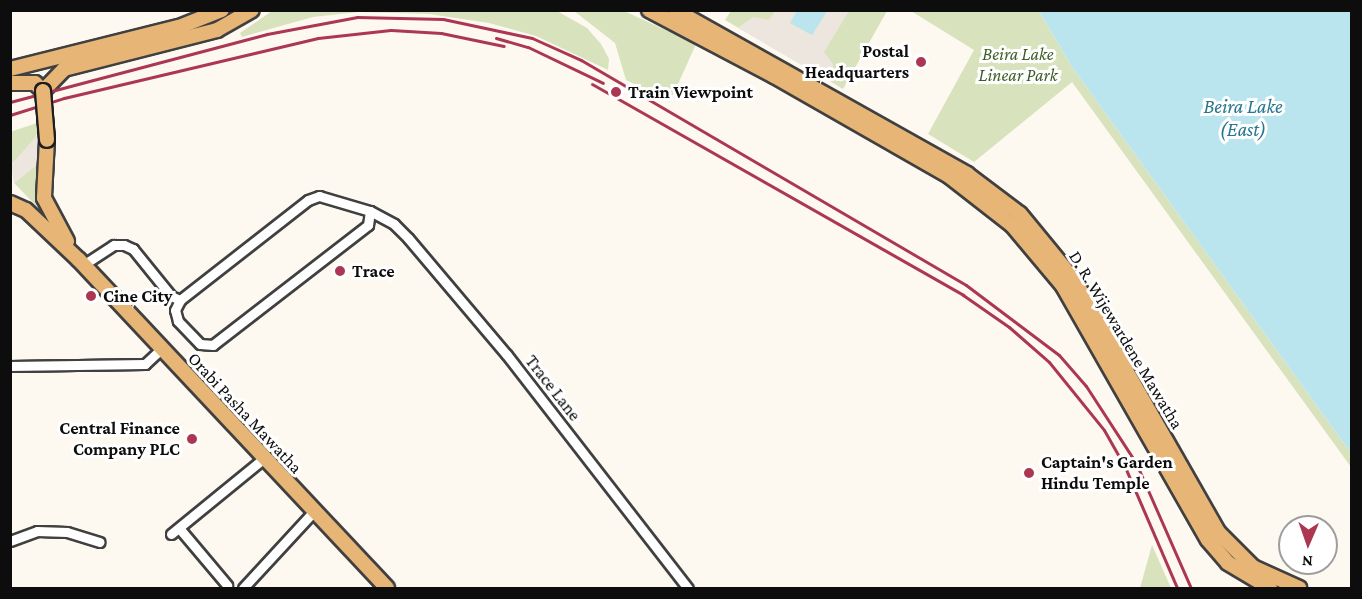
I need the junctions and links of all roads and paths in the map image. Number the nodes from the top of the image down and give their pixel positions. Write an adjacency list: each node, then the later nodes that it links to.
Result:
1 (252, 10): 5 (main road)
2 (649, 10): 6 (main road, D. R. Wijewardene Mawatha)
3 (675, 10): 6 (main road, D. R. Wijewardene Mawatha)
4 (217, 13): 5 (main road); 7 (main road)
5 (217, 30): 9 (main road)
6 (712, 35): 26 (main road, D. R. Wijewardene Mawatha); 27 (main road, D. R. Wijewardene Mawatha)
7 (10, 69)
8 (10, 83): 9 (main road)
9 (43, 91): 12 (main road, bridge)
10 (10, 203): 12 (main road)
11 (370, 211): 13 (street, Trace Lane); 13 (street); 25 (street, Trace Lane)
12 (81, 262): 13 (street); 14 (main road, Orabi Pasha Mawatha)
13 (175, 298)
14 (161, 349): 15 (street); 16 (main road, Orabi Pasha Mawatha)
15 (10, 366)
16 (263, 459): 17 (main road, Orabi Pasha Mawatha); 18 (street)
17 (314, 512): 23 (street); 24 (main road, Orabi Pasha Mawatha)
18 (179, 528): 19 (street); 22 (street)
19 (171, 534)
20 (10, 541): 21 (street)
21 (100, 542)
22 (227, 585)
23 (243, 588)
24 (387, 588)
25 (688, 588)
26 (1270, 588)
27 (1299, 588)

